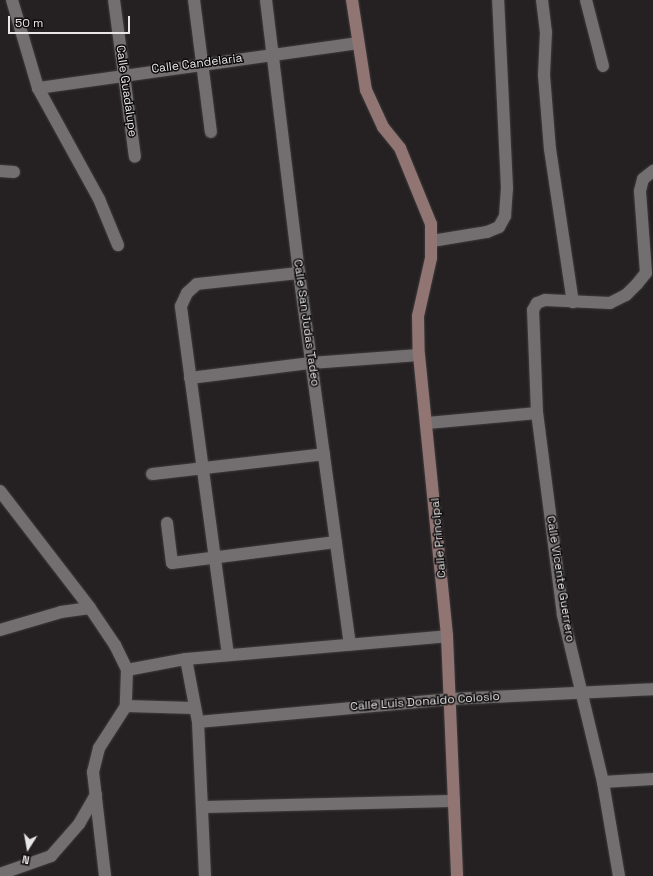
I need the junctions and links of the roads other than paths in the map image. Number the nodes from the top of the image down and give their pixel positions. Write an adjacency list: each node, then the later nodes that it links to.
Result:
1 (12, 0): 14 (street)
2 (114, 0): 13 (street, Calle Guadalupe)
3 (194, 0): 11 (street)
4 (266, 0): 10 (street, Calle San Judas Tadeo)
5 (352, 0): 9 (street)
6 (498, 0): 20 (street)
7 (542, 0): 24 (street)
8 (586, 0): 12 (street)
9 (358, 44): 10 (street, Calle Candelaria); 20 (street, Calle Principal)
10 (272, 54): 11 (street, Calle Candelaria); 22 (street, Calle San Judas Tadeo)
11 (202, 64): 13 (street, Calle Candelaria); 15 (street)
12 (603, 66)
13 (123, 74): 14 (street, Calle Candelaria); 16 (street, Calle Guadalupe)
14 (38, 88): 21 (street)
15 (210, 132)
16 (135, 157)
17 (0, 171): 19 (street)
18 (653, 171): 23 (street)
19 (14, 172)
20 (432, 241): 25 (street, Calle Principal)
21 (118, 245)
22 (299, 272): 26 (street, Calle San Judas Tadeo); 27 (street)
23 (650, 273): 24 (street)
24 (573, 302): 28 (street, Calle Vicente Guerrero)
25 (419, 356): 26 (street); 29 (street, Calle Principal)
26 (311, 363): 27 (street); 30 (street, Calle San Judas Tadeo)
27 (190, 378): 31 (street)
28 (537, 413): 29 (street); 45 (street, Calle Vicente Guerrero)
29 (428, 423): 39 (street, Calle Principal)
30 (324, 454): 31 (street); 35 (street, Calle San Judas Tadeo)
31 (201, 468): 32 (street); 36 (street)
32 (152, 474)
33 (0, 491): 37 (street)
34 (167, 523): 36 (street)
35 (336, 542): 36 (street); 40 (street, Calle San Judas Tadeo)
36 (214, 557): 41 (street)
37 (90, 608): 38 (street); 43 (street)
38 (0, 630)
39 (447, 636): 40 (street); 46 (street, Calle Principal)
40 (350, 644): 41 (street)
41 (228, 655): 42 (street)
42 (186, 659): 43 (street); 48 (street)
43 (127, 670): 47 (street)
44 (653, 689): 45 (street, Calle Luis Donaldo Colosio)
45 (582, 692): 46 (street, Calle Luis Donaldo Colosio); 51 (street, Calle Vicente Guerrero)
46 (451, 699): 49 (street, Calle Luis Donaldo Colosio); 53 (street, Calle Principal)
47 (126, 706): 48 (street); 52 (street)
48 (193, 708): 49 (street)
49 (198, 722): 54 (street)
50 (653, 779): 51 (street)
51 (603, 782): 59 (street, Calle Vicente Guerrero)
52 (96, 794): 55 (street); 56 (street)
53 (454, 801): 54 (street); 58 (street, Calle Principal)
54 (202, 807): 57 (street)
55 (0, 874)
56 (105, 876)
57 (205, 876)
58 (457, 876)
59 (619, 876)

